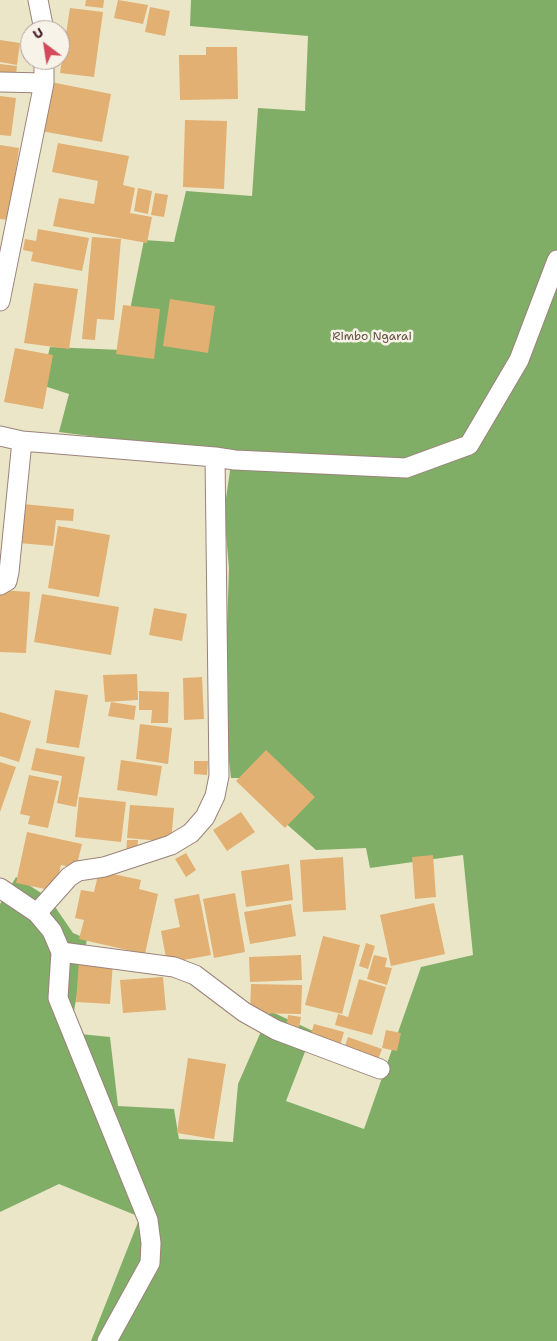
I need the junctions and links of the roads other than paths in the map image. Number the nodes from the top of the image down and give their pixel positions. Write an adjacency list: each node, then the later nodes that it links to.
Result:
1 (38, 0): 2 (street)
2 (43, 20)
3 (44, 70): 5 (street)
4 (0, 82): 5 (street)
5 (44, 83): 7 (street)
6 (557, 260): 10 (street)
7 (0, 301)
8 (0, 436): 9 (street)
9 (22, 441): 10 (street); 11 (street)
10 (215, 456): 13 (street)
11 (0, 585)
12 (0, 888): 13 (street)
13 (37, 913): 14 (street)
14 (61, 952): 15 (street); 16 (street)
15 (380, 1069)
16 (107, 1341)

